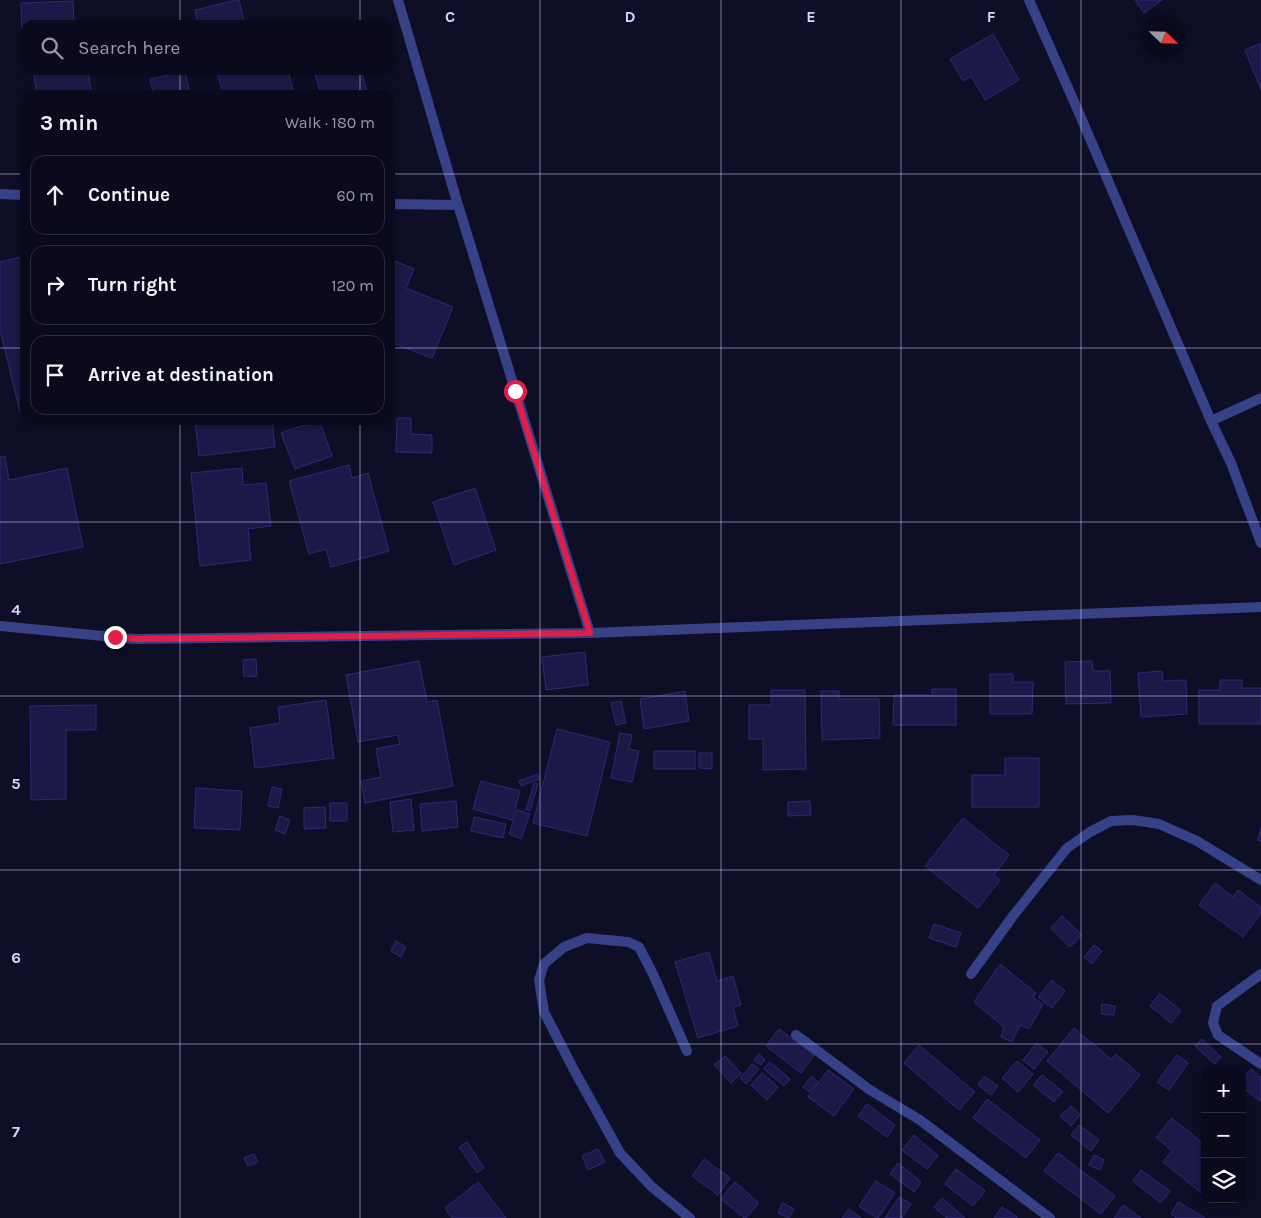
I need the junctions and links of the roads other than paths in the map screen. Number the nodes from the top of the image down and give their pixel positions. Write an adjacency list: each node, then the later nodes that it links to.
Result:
1 (398, 0): 6 (street)
2 (1029, 0): 8 (street)
3 (0, 194): 4 (street)
4 (20, 195)
5 (395, 204): 6 (street)
6 (458, 205): 12 (street)
7 (1261, 398): 8 (street)
8 (1211, 421): 9 (street)
9 (1261, 543)
10 (1261, 608): 12 (street)
11 (0, 626): 12 (street)
12 (590, 633)
13 (1261, 880): 14 (street)
14 (971, 974)
15 (1261, 974): 18 (street)
16 (796, 1035): 20 (street)
17 (687, 1051): 19 (street)
18 (1261, 1064)
19 (690, 1218)
20 (1050, 1218)

